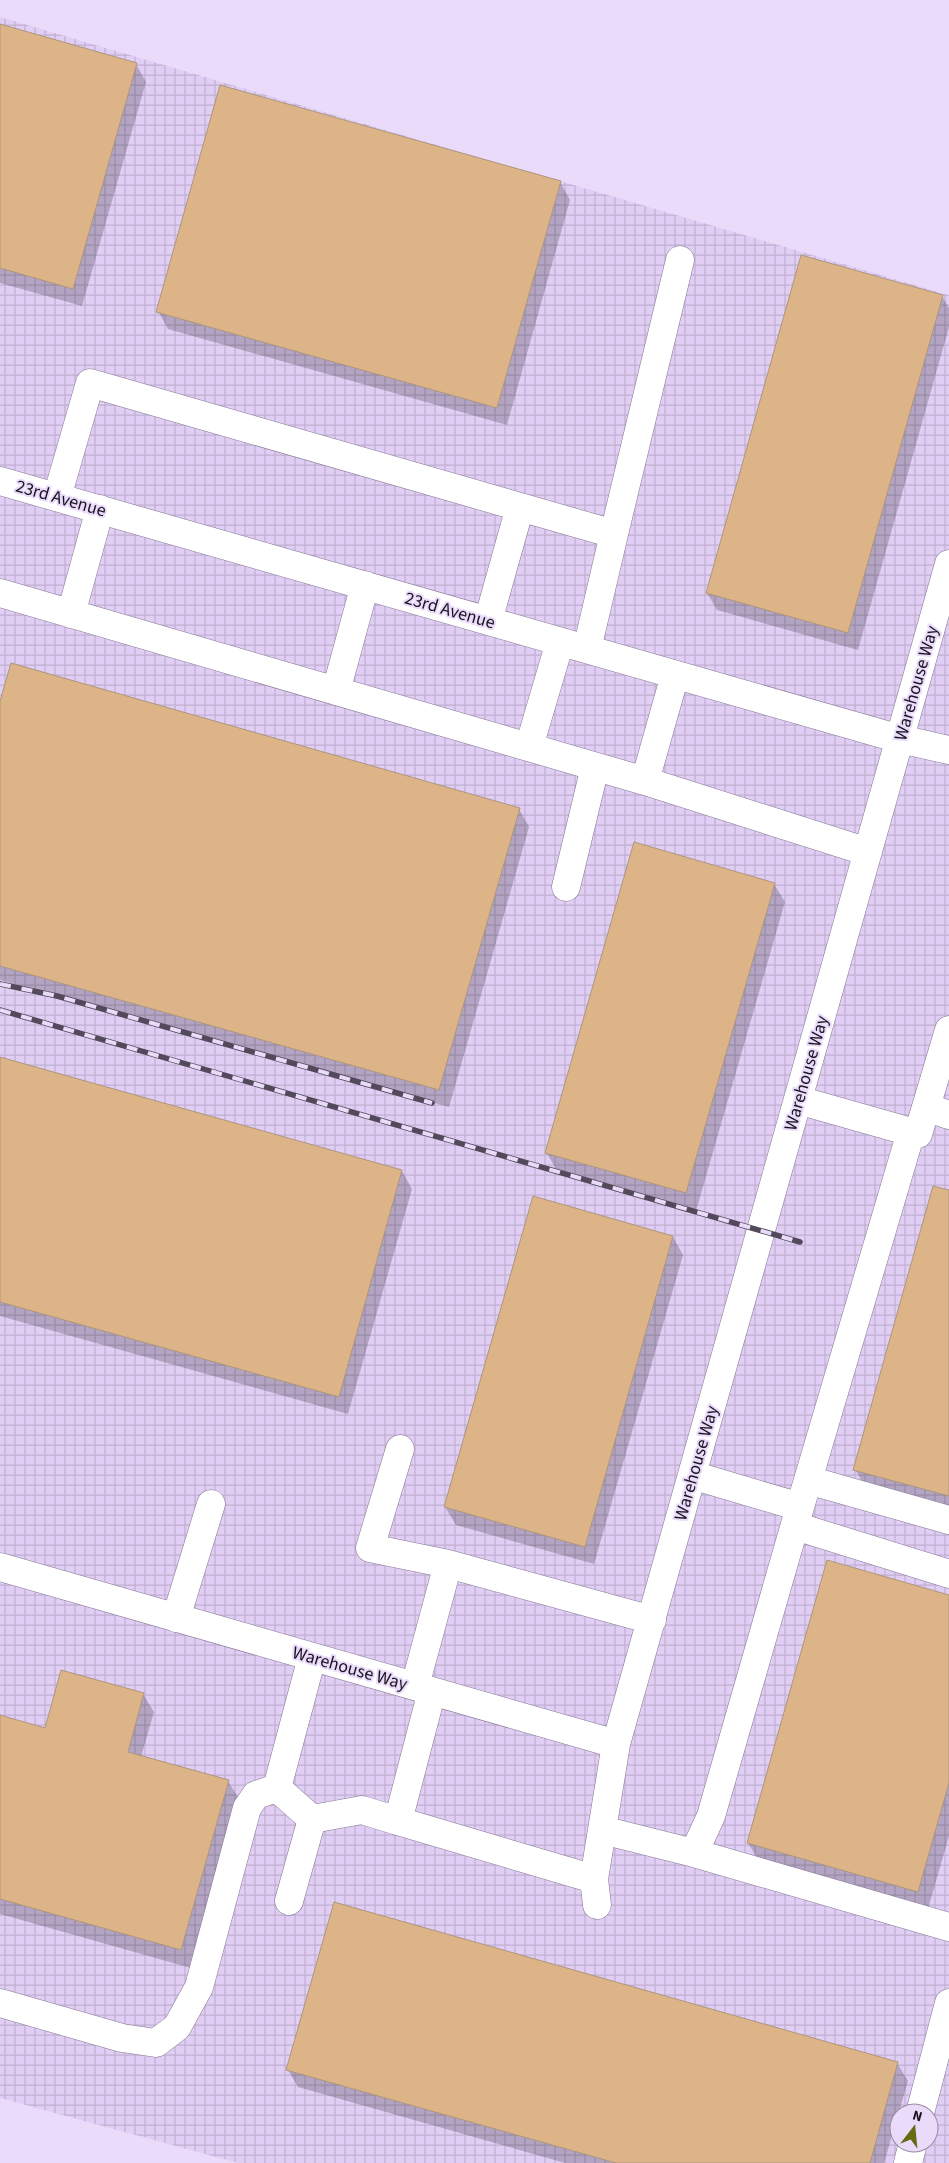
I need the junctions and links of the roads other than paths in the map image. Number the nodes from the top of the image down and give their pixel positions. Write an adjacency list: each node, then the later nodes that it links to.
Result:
1 (680, 260): 6 (street)
2 (0, 481): 3 (street, 23rd Avenue)
3 (57, 497): 4 (street); 5 (street, 23rd Avenue)
4 (520, 506): 6 (street); 11 (street)
5 (100, 509): 8 (street, 23rd Avenue); 10 (street)
6 (614, 534): 13 (street)
7 (949, 564): 16 (street, Warehouse Way)
8 (364, 585): 11 (street, 23rd Avenue); 15 (street)
9 (0, 593): 10 (street)
10 (71, 614): 15 (street)
11 (488, 621): 12 (street, 23rd Avenue)
12 (560, 642): 13 (street, 23rd Avenue); 17 (street)
13 (587, 649): 14 (street, 23rd Avenue)
14 (675, 675): 16 (street, 23rd Avenue); 20 (street)
15 (336, 691): 17 (street)
16 (900, 739): 18 (street, 23rd Avenue); 21 (street, Warehouse Way)
17 (529, 747): 19 (street)
18 (949, 750)
19 (595, 766): 20 (street); 22 (street)
20 (645, 781): 21 (street)
21 (868, 852): 24 (street, Warehouse Way)
22 (566, 887)
23 (949, 1030): 25 (street)
24 (798, 1100): 26 (street); 28 (street, Warehouse Way)
25 (937, 1111): 26 (street)
26 (911, 1132): 29 (street)
27 (400, 1449): 33 (street)
28 (692, 1475): 31 (street); 37 (street, Warehouse Way)
29 (808, 1480): 31 (street); 32 (street)
30 (211, 1504): 36 (street)
31 (798, 1516): 35 (street); 45 (street)
32 (949, 1520)
33 (448, 1564): 37 (street); 39 (street)
34 (0, 1567): 36 (street, Warehouse Way)
35 (949, 1574)
36 (176, 1618): 38 (street, Warehouse Way)
37 (652, 1620): 40 (street, Warehouse Way)
38 (312, 1657): 39 (street, Warehouse Way); 41 (street)
39 (423, 1689): 40 (street, Warehouse Way); 43 (street)
40 (616, 1744): 44 (street)
41 (277, 1788): 42 (street); 51 (street)
42 (312, 1819): 43 (street); 47 (street)
43 (398, 1821): 46 (street)
44 (602, 1830): 45 (street); 46 (street)
45 (694, 1853): 49 (street)
46 (594, 1879): 48 (street)
47 (289, 1901)
48 (597, 1905)
49 (949, 1927)
50 (949, 2003): 52 (street)
51 (0, 2004)
52 (923, 2103)

